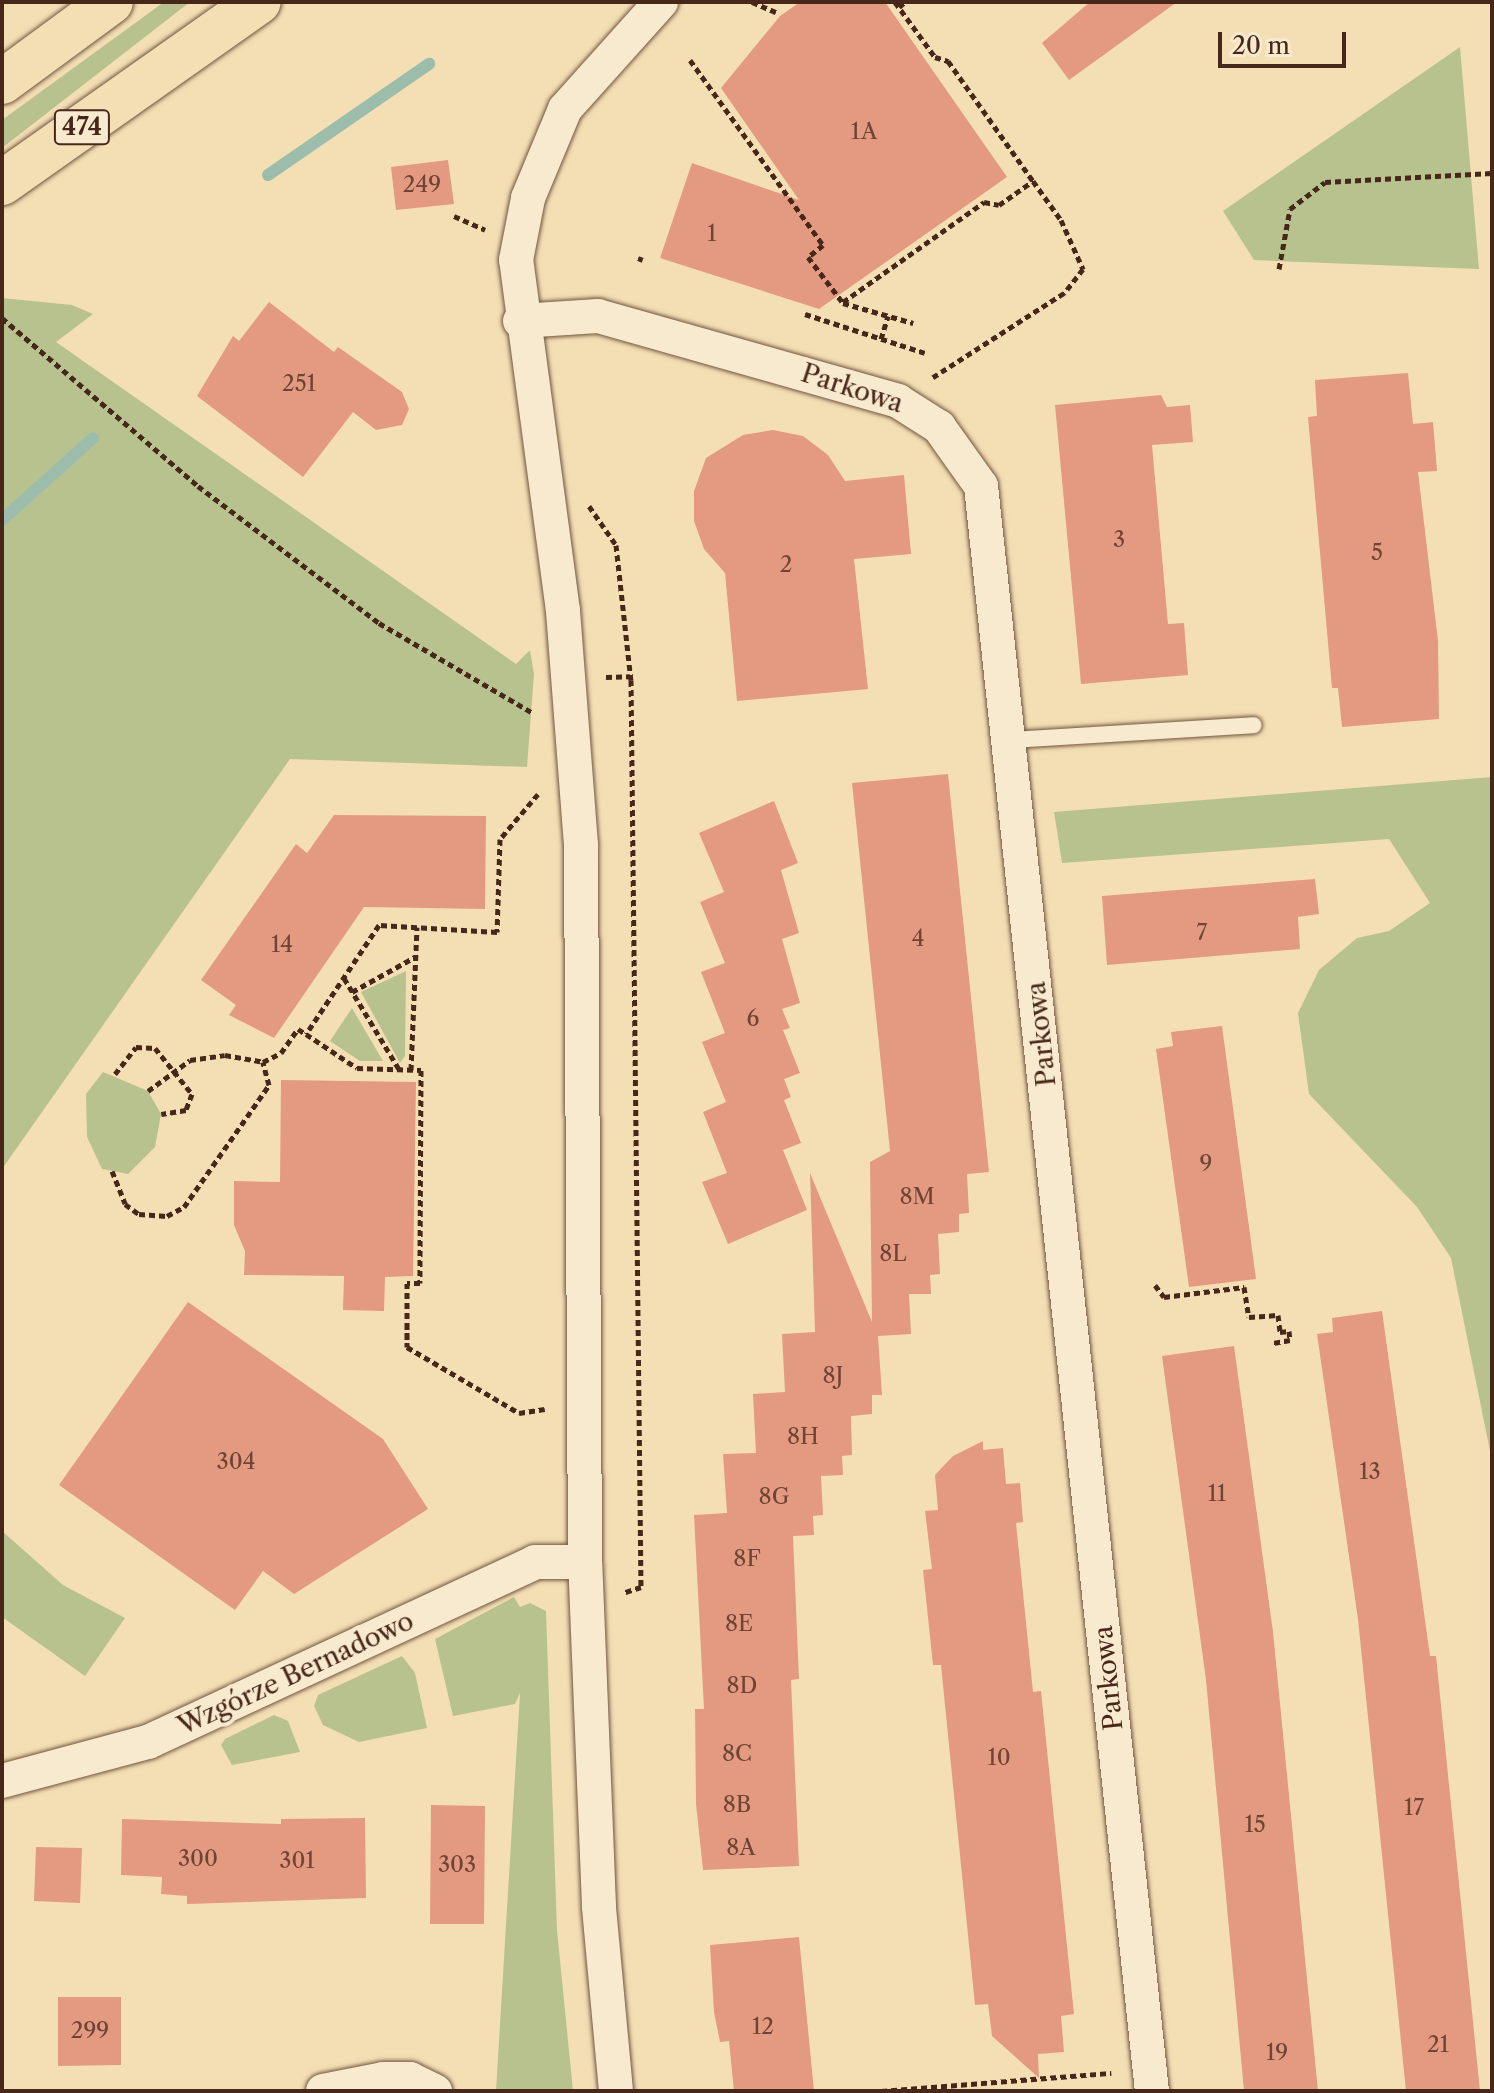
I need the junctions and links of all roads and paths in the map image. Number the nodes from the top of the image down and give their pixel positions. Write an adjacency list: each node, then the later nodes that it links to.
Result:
1 (111, 2): 9 (main road)
2 (259, 2): 12 (main road, 474)
3 (661, 2): 20 (street)
4 (752, 2): 7 (path)
5 (905, 2): 6 (path)
6 (897, 4): 11 (path)
7 (776, 12)
8 (690, 60): 16 (path)
9 (2, 82)
10 (1492, 173): 15 (path)
11 (1033, 181): 16 (path); 24 (path)
12 (2, 183)
13 (454, 216): 14 (path)
14 (494, 233)
15 (1279, 269)
16 (843, 303): 18 (path)
17 (805, 314): 22 (path)
18 (888, 316): 21 (path); 22 (path)
19 (2, 318): 25 (path)
20 (520, 321): 27 (street, Parkowa); 45 (street)
21 (913, 323)
22 (881, 339): 23 (path)
23 (925, 353)
24 (960, 364)
25 (542, 718)
26 (1254, 725): 27 (lane)
27 (1011, 740): 49 (street, Parkowa)
28 (549, 781): 29 (path)
29 (417, 927): 30 (path); 31 (path)
30 (415, 957): 32 (path); 37 (path)
31 (344, 978): 32 (path); 33 (path)
32 (352, 992): 36 (path)
33 (306, 1034): 34 (path); 36 (path)
34 (263, 1062): 35 (path); 41 (path)
35 (174, 1069): 38 (path); 39 (path); 40 (path)
36 (399, 1069): 37 (path)
37 (411, 1070): 44 (path)
38 (115, 1074)
39 (148, 1091)
40 (161, 1114)
41 (112, 1171)
42 (1155, 1285): 43 (path)
43 (1273, 1343)
44 (553, 1408)
45 (585, 1562): 46 (street, Wzgórze Bernadowo); 52 (street)
46 (2, 1781)
47 (1119, 2073): 49 (path)
48 (1106, 2074): 53 (path)
49 (1136, 2086)
50 (323, 2091): 51 (street)
51 (435, 2091)
52 (616, 2091)
53 (881, 2091)

